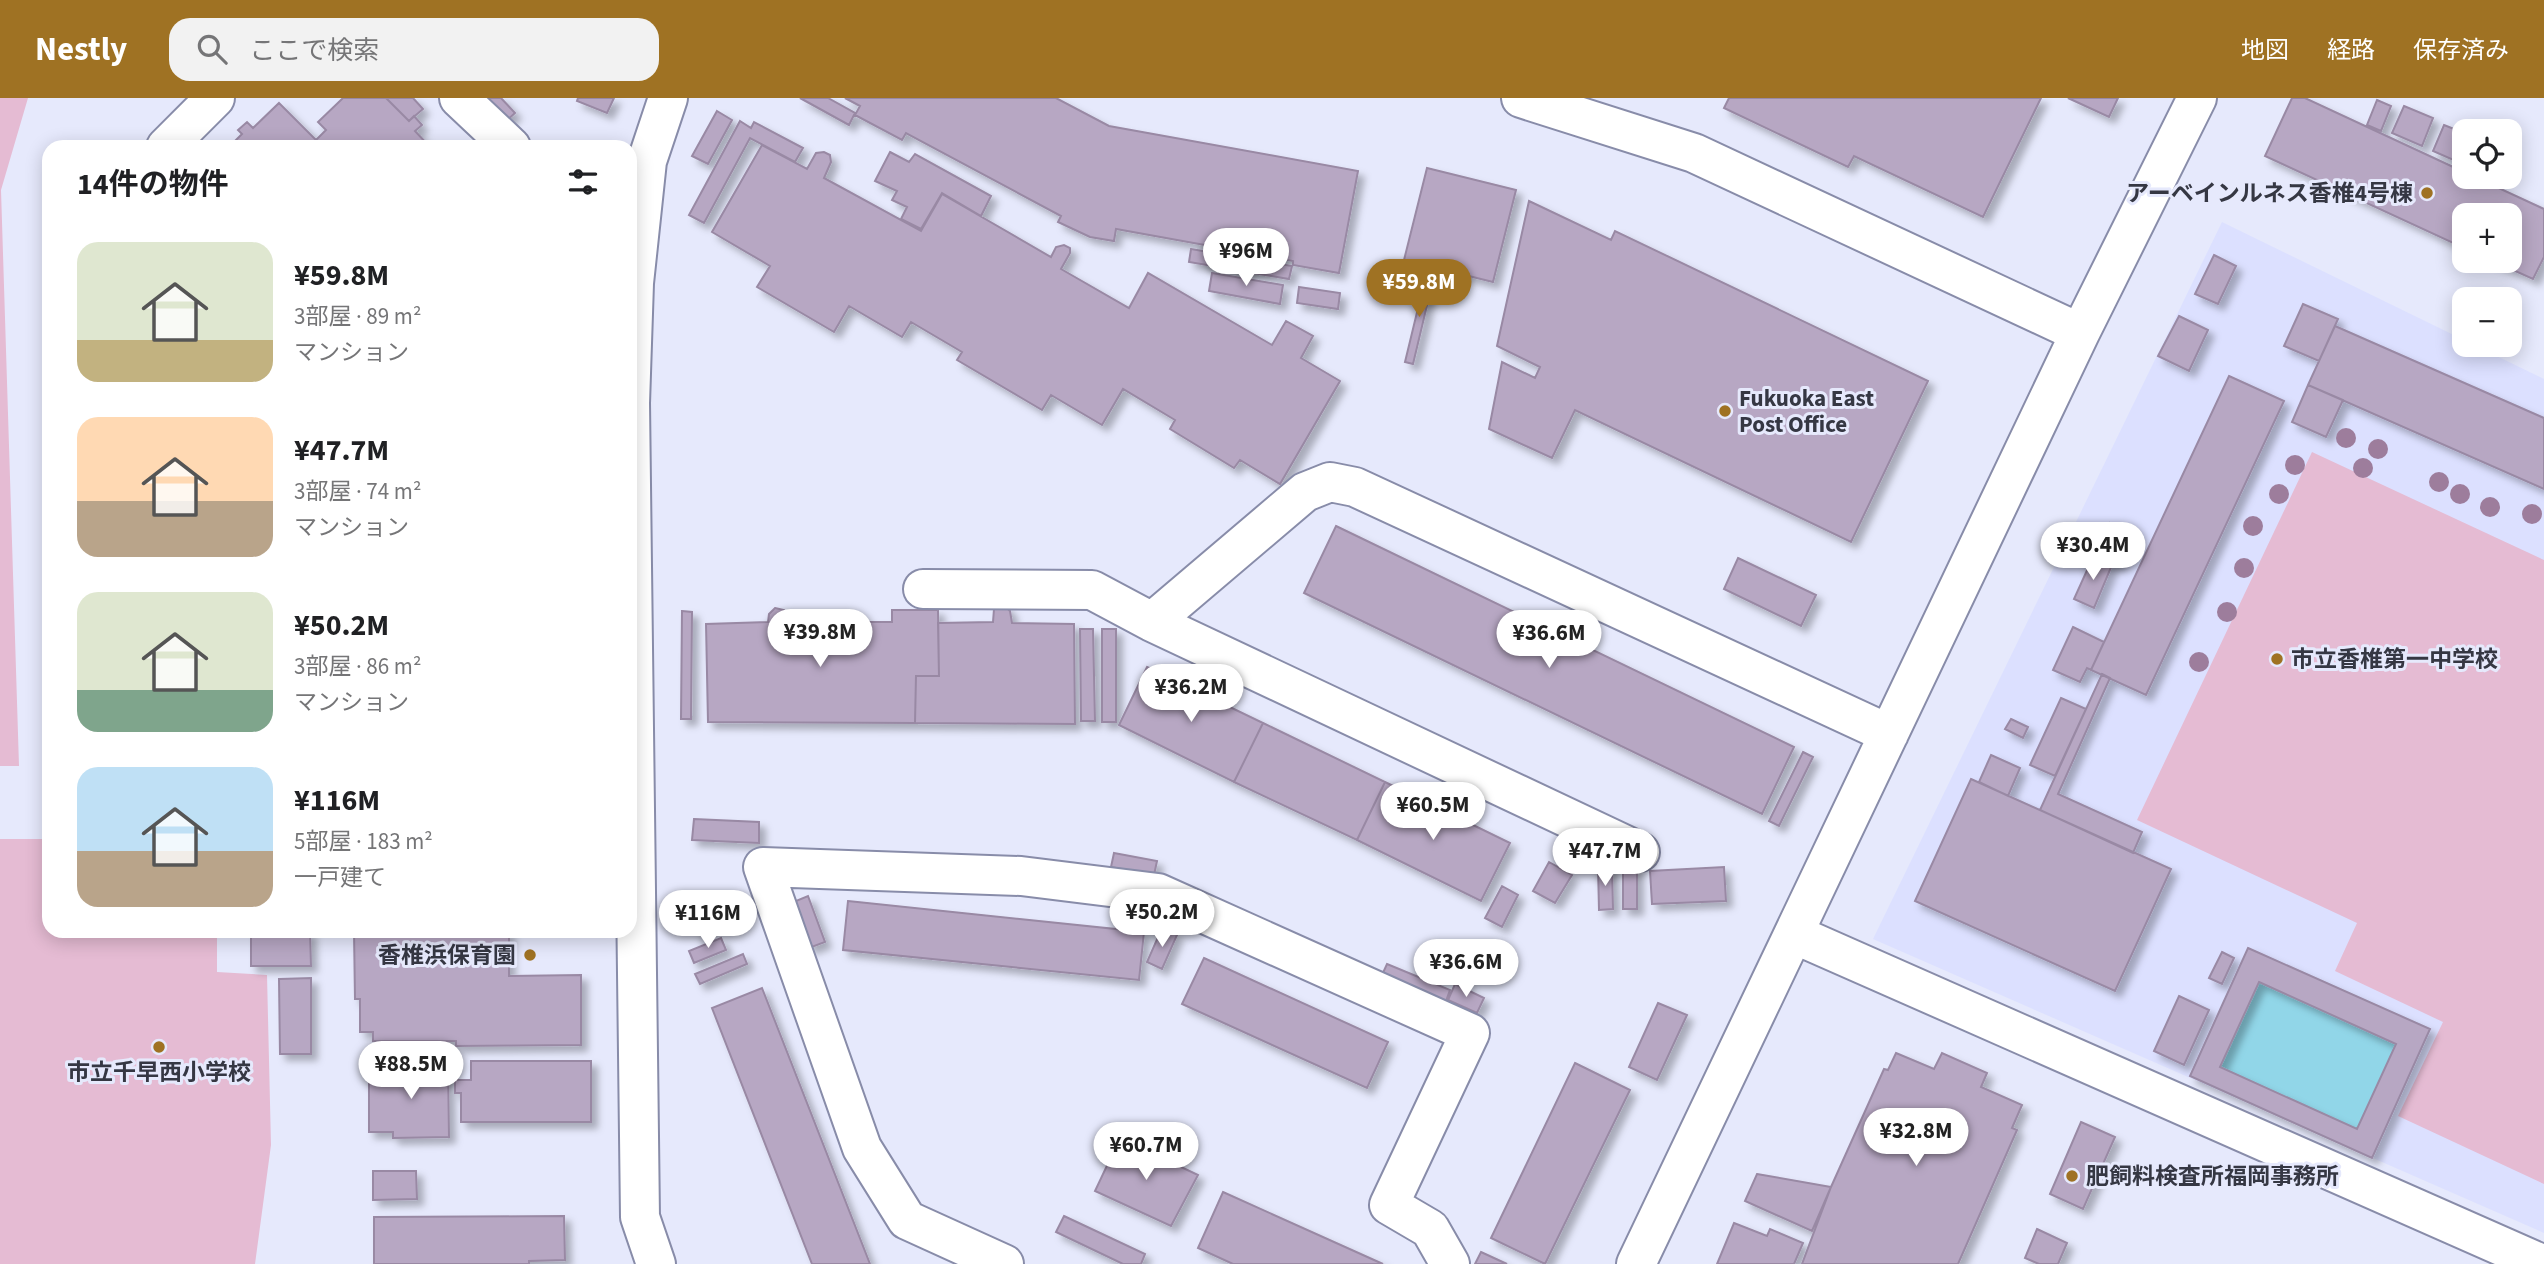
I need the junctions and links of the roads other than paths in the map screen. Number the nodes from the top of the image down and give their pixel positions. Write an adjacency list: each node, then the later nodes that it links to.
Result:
1 (215, 98): 6 (street)
2 (458, 98): 7 (street)
3 (668, 98): 8 (street)
4 (1521, 98): 10 (street)
5 (2197, 98): 10 (street)
6 (173, 140)
7 (503, 140)
8 (638, 161): 9 (street)
9 (637, 192)
10 (2080, 333): 13 (street)
11 (923, 589): 12 (street)
12 (1152, 622): 13 (street); 14 (street)
13 (1889, 734): 15 (street)
14 (1640, 852)
15 (1794, 934): 20 (street); 21 (street)
16 (636, 938): 17 (street)
17 (656, 1264)
18 (1004, 1264): 19 (street)
19 (1451, 1264)
20 (1636, 1264)
21 (2542, 1264)

